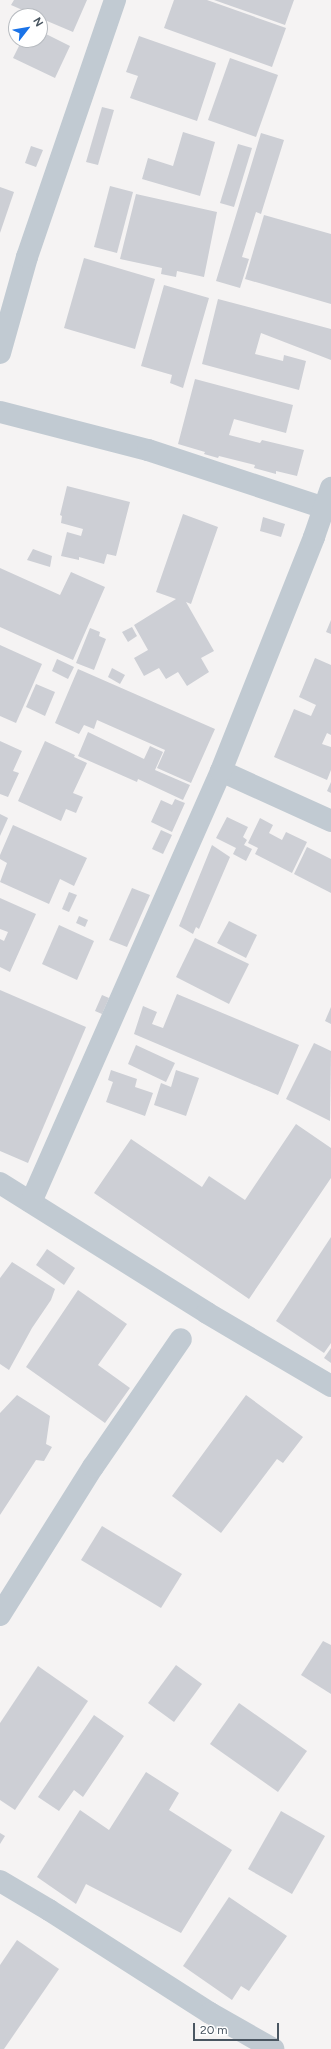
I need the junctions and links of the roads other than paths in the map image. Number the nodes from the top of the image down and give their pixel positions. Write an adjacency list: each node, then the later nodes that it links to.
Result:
1 (115, 0): 2 (street)
2 (0, 353)
3 (0, 412): 5 (street)
4 (331, 488): 5 (street)
5 (324, 508): 6 (street)
6 (221, 771): 7 (street); 9 (street)
7 (331, 821)
8 (0, 1183): 9 (street)
9 (31, 1202): 11 (street)
10 (181, 1339): 12 (street)
11 (331, 1386)
12 (0, 1615)
13 (0, 1881): 14 (street)
14 (274, 2049)

